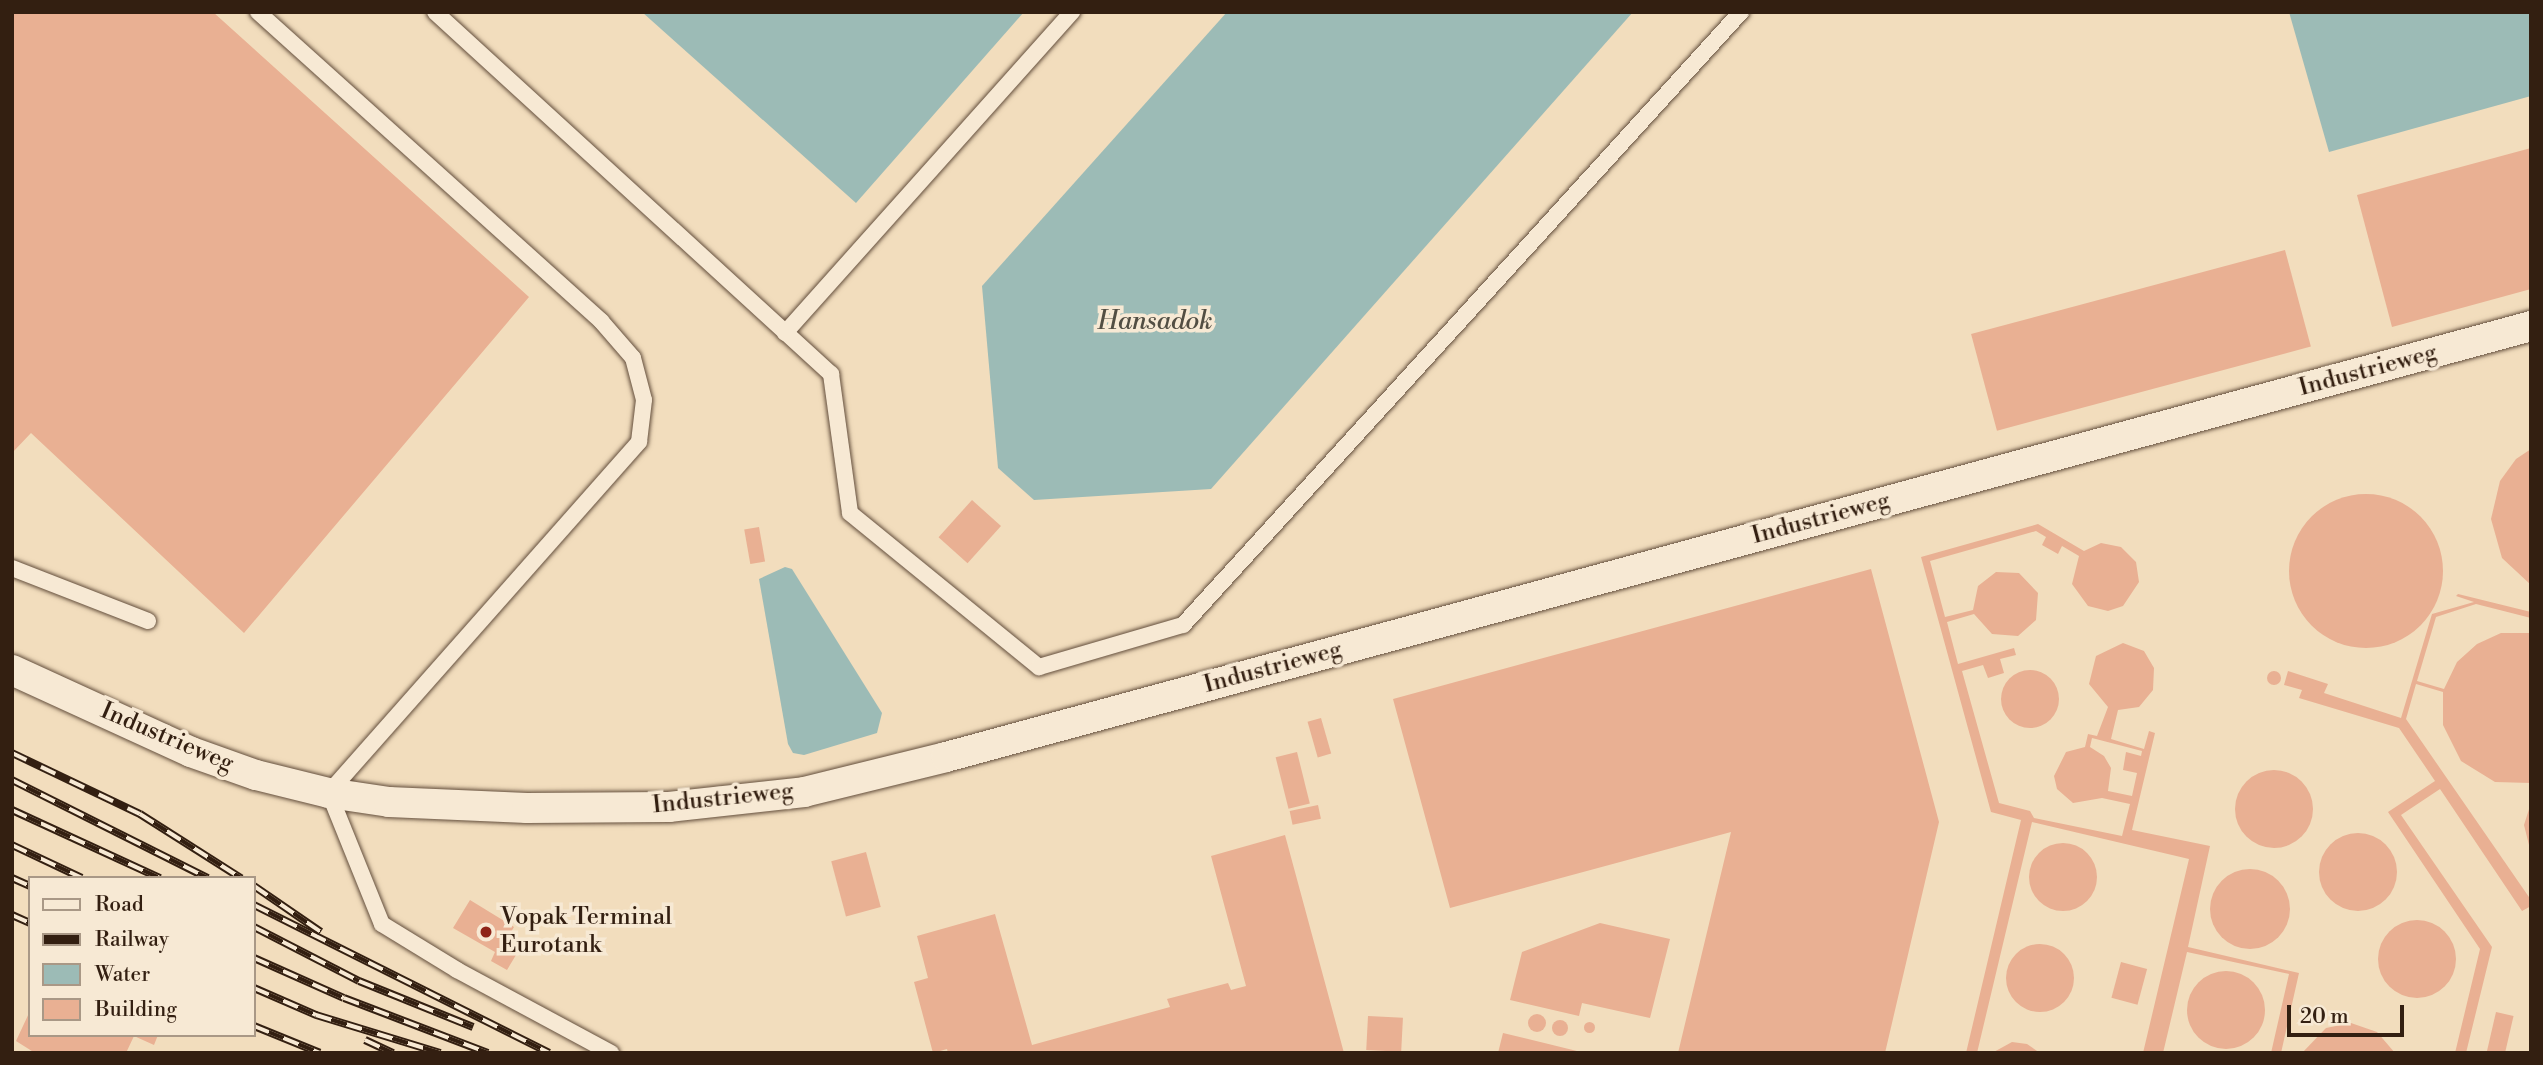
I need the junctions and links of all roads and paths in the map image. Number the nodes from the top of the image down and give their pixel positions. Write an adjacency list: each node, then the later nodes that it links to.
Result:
1 (258, 12): 10 (lane)
2 (435, 12): 6 (lane)
3 (1072, 12): 6 (lane)
4 (1741, 12): 6 (lane)
5 (2531, 327): 10 (street, Industrieweg)
6 (785, 333)
7 (12, 568): 8 (lane)
8 (148, 621)
9 (12, 670): 10 (street, Industrieweg)
10 (329, 793): 11 (lane)
11 (611, 1053)

